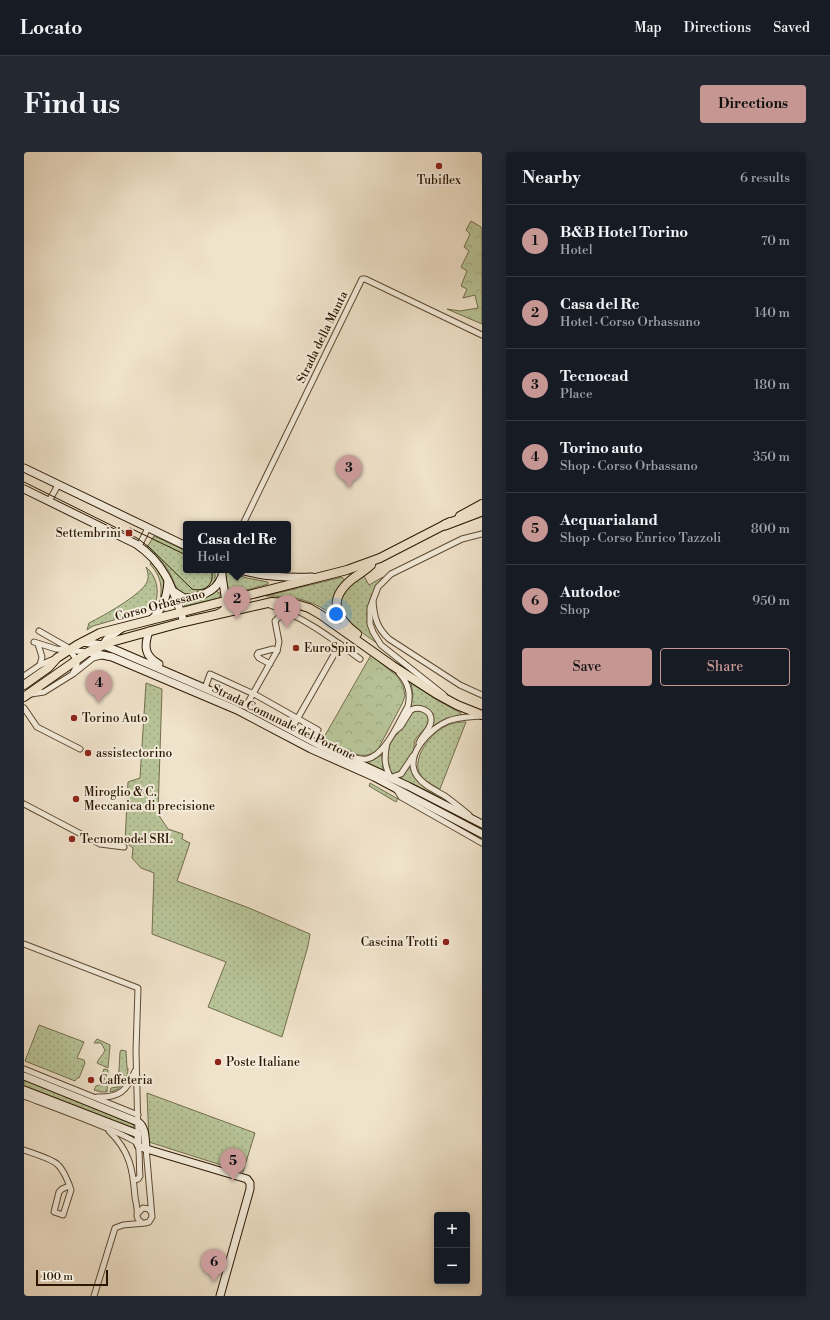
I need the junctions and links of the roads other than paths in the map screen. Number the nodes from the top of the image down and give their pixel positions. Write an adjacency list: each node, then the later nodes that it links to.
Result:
1 (482, 335): 8 (street, Strada della Manta)
2 (24, 468): 3 (street)
3 (58, 485): 5 (street); 10 (street)
4 (24, 489): 5 (street)
5 (49, 501): 13 (street)
6 (482, 504): 9 (main road, Corso Orbassano)
7 (482, 511): 9 (highway)
8 (244, 521)
9 (445, 525): 14 (main road, Corso Orbassano)
10 (148, 528): 12 (street); 13 (street)
11 (482, 534): 20 (street)
12 (183, 545)
13 (139, 546): 18 (street)
14 (380, 558): 17 (main road, Corso Orbassano); 47 (main road)
15 (253, 573): 17 (street)
16 (221, 574): 19 (street); 21 (street)
17 (326, 576): 21 (main road, Corso Orbassano)
18 (168, 579): 19 (street); 26 (street)
19 (173, 591): 23 (street)
20 (373, 598): 52 (street); 53 (street)
21 (225, 600): 23 (main road, Corso Orbassano); 25 (street)
22 (265, 604): 24 (street); 25 (main road, Corso Orbassano); 43 (main road, Corso Orbassano)
23 (181, 612): 26 (main road, Corso Orbassano); 27 (street)
24 (290, 613): 32 (street); 35 (street, Strada Comunale del Portone)
25 (216, 615): 27 (main road, Corso Orbassano)
26 (151, 620): 28 (main road, Corso Orbassano)
27 (184, 622): 30 (main road, Corso Orbassano)
28 (124, 627): 31 (main road, Corso Orbassano); 33 (street)
29 (39, 631): 34 (street)
30 (149, 631): 33 (main road, Corso Orbassano); 44 (street)
31 (82, 642): 33 (street, Strada Comunale del Portone); 34 (main road, Corso Orbassano)
32 (340, 644): 39 (street); 57 (street, Strada Comunale del Portone)
33 (103, 645): 36 (main road, Corso Orbassano); 37 (street); 44 (street, Strada Comunale del Portone)
34 (69, 650): 36 (street, Strada Comunale del Portone); 38 (main road, Corso Orbassano); 40 (street); 42 (street, Strada Comunale del Portone)
35 (277, 651): 41 (street, Strada Comunale del Portone); 41 (street)
36 (88, 652): 37 (street, Strada Comunale del Portone); 40 (main road, Corso Orbassano)
37 (108, 656): 45 (street, Corso Orbassano); 66 (street, Strada Comunale del Portone)
38 (57, 658): 42 (street, Corso Orbassano); 48 (main road, Corso Orbassano)
39 (360, 658)
40 (77, 660): 45 (street); 51 (main road, Corso Orbassano)
41 (270, 664): 50 (street, Strada Comunale del Portone)
42 (40, 665): 46 (street, Corso Orbassano)
43 (393, 666): 47 (main road, Corso Orbassano); 60 (street, Corso Orbassano)
44 (166, 671): 49 (street, Strada Comunale del Portone)
45 (73, 674): 51 (street, Corso Orbassano)
46 (24, 676)
47 (419, 682): 53 (main road, Corso Orbassano)
48 (24, 685)
49 (205, 688): 50 (street, Strada Comunale del Portone); 54 (street, Strada Comunale del Portone)
50 (253, 693): 54 (street, Strada Comunale del Portone); 57 (street, Strada Comunale del Portone)
51 (26, 695)
52 (482, 695)
53 (457, 705): 56 (main road, Corso Orbassano)
54 (246, 706): 58 (street, Strada Comunale del Portone)
55 (24, 708): 63 (street)
56 (482, 716): 62 (street, Corso Orbassano)
57 (297, 718): 58 (street, Strada Comunale del Portone); 59 (street, Strada Comunale del Portone)
58 (291, 730): 64 (street, Strada Comunale del Portone)
59 (318, 730)
60 (392, 733): 61 (street, Corso Orbassano); 62 (street, Corso Orbassano)
61 (387, 743): 64 (street, Corso Orbassano); 67 (street, Corso Orbassano)
62 (417, 748): 65 (street, Corso Orbassano)
63 (80, 749)
64 (337, 753): 67 (street, Strada Comunale del Portone)
65 (414, 756): 67 (street, Corso Orbassano); 70 (street)
66 (374, 777): 67 (street); 68 (street, Strada Comunale del Portone)
67 (390, 777): 68 (street, Corso Orbassano); 70 (street, Strada Comunale del Portone)
68 (396, 789): 71 (street, Strada Comunale del Portone); 72 (street, Corso Orbassano)
69 (24, 804): 73 (street)
70 (480, 822)
71 (482, 834)
72 (482, 843)
73 (124, 847)
74 (24, 944): 75 (street)
75 (136, 1068): 80 (street); 81 (street)
76 (24, 1069): 80 (street)
77 (24, 1076): 81 (street)
78 (24, 1090): 83 (street)
79 (24, 1096): 82 (street)
80 (91, 1097): 81 (street)
81 (138, 1118): 83 (street); 85 (street)
82 (105, 1128): 84 (street); 87 (street)
83 (138, 1134): 84 (street)
84 (138, 1145): 85 (street); 87 (street)
85 (146, 1148): 89 (street); 92 (street)
86 (24, 1150): 88 (street)
87 (134, 1180): 90 (street)
88 (69, 1186): 88 (street)
89 (150, 1211): 90 (street); 90 (street)
90 (139, 1218): 91 (street)
91 (94, 1296)
92 (220, 1296)

